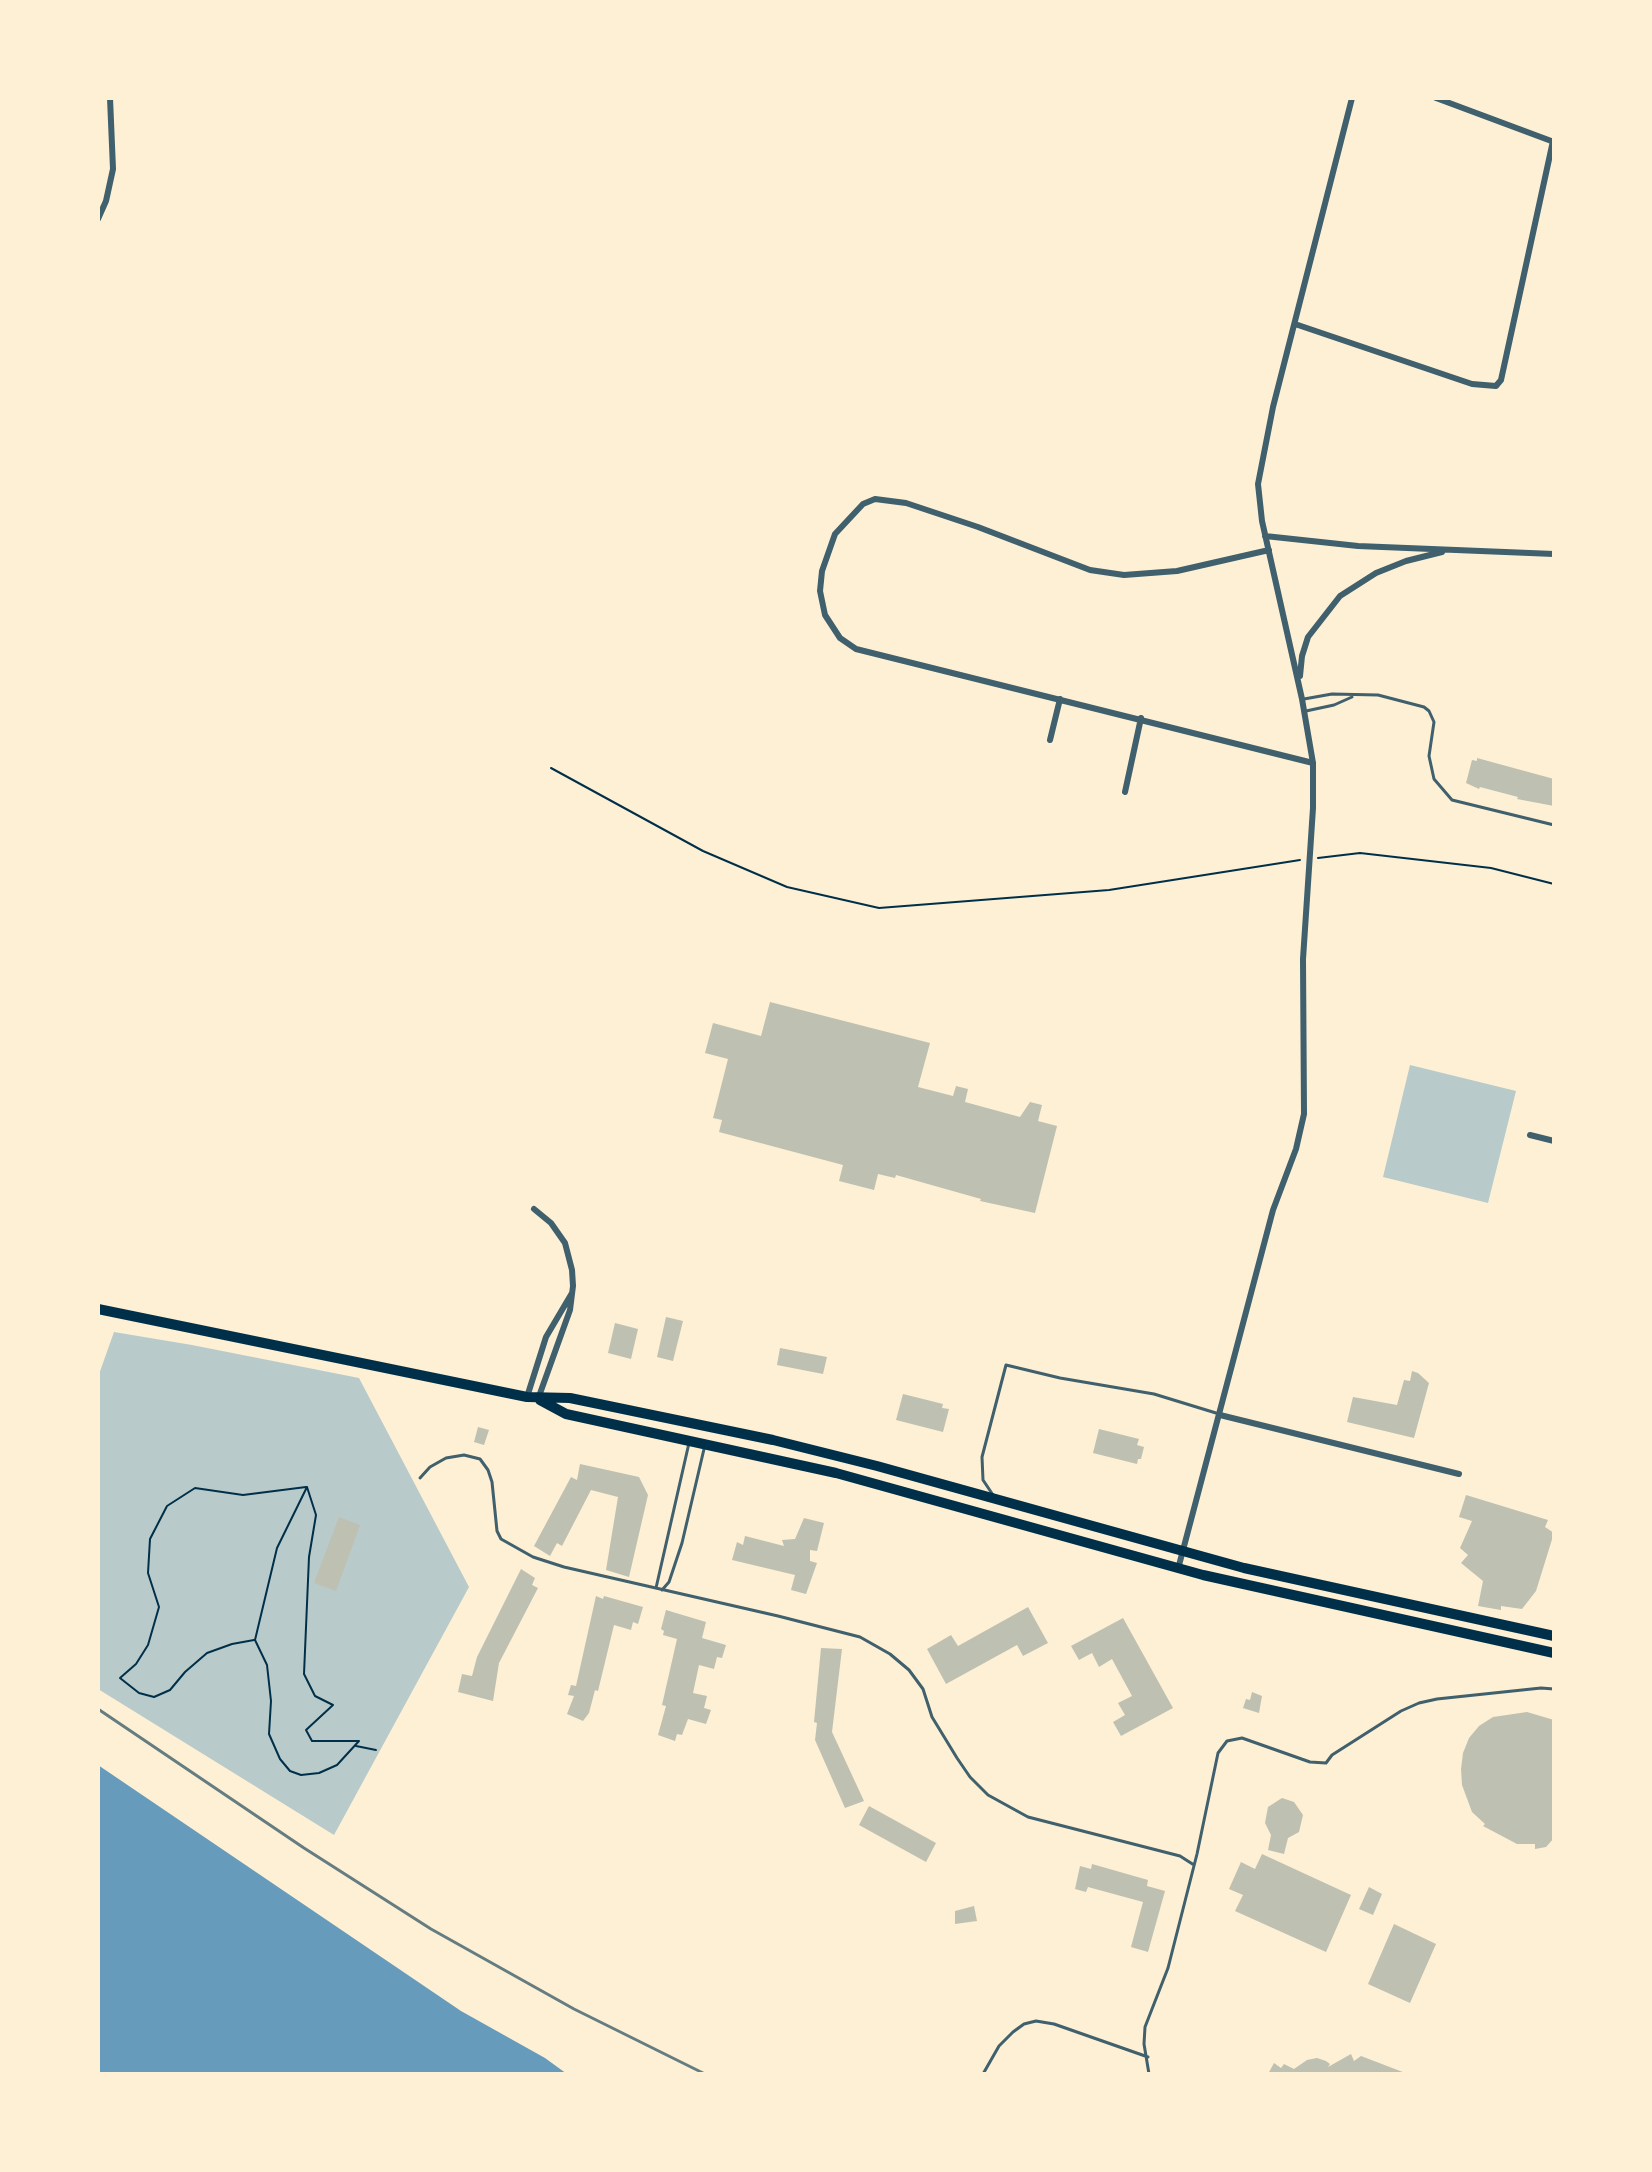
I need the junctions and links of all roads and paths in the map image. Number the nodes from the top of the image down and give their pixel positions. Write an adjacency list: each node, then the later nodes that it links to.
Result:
1 (110, 98): 5 (street)
2 (1352, 98): 6 (street)
3 (1436, 98): 4 (street)
4 (1553, 141): 6 (street)
5 (98, 219)
6 (1295, 324): 7 (street)
7 (1265, 536): 8 (street); 9 (street)
8 (1467, 549): 10 (street); 11 (street)
9 (1269, 550): 11 (street); 13 (street)
10 (1554, 554)
11 (1302, 696): 12 (lane); 14 (street)
12 (1355, 696): 14 (lane); 20 (lane)
13 (1060, 699): 15 (street); 16 (street)
14 (1305, 711): 17 (street)
15 (1141, 718): 17 (street); 19 (street)
16 (1050, 740)
17 (1313, 763): 30 (street)
18 (551, 768): 22 (path)
19 (1125, 792)
20 (1554, 825)
21 (1347, 854): 23 (path)
22 (1262, 866)
23 (1554, 884)
24 (1530, 1135): 25 (street)
25 (1554, 1141)
26 (534, 1209): 27 (street)
27 (572, 1293): 29 (street); 29 (street)
28 (98, 1309): 29 (highway)
29 (532, 1398): 31 (highway); 36 (highway)
30 (1220, 1415): 33 (street); 36 (lane); 37 (street)
31 (689, 1440): 32 (highway); 39 (lane)
32 (705, 1443): 38 (highway); 40 (lane)
33 (1459, 1474)
34 (420, 1478): 39 (lane)
35 (307, 1487): 42 (path); 42 (path); 45 (path)
36 (998, 1500): 37 (highway)
37 (1183, 1552): 38 (street); 41 (highway)
38 (1178, 1569): 43 (highway)
39 (656, 1588): 40 (lane)
40 (662, 1590): 47 (lane)
41 (1554, 1636)
42 (255, 1640): 45 (path)
43 (1554, 1653)
44 (1554, 1689): 47 (lane)
45 (355, 1746): 46 (path)
46 (376, 1750)
47 (1194, 1865): 48 (lane)
48 (1148, 2057): 49 (lane); 50 (lane)
49 (983, 2074)
50 (1149, 2074)

